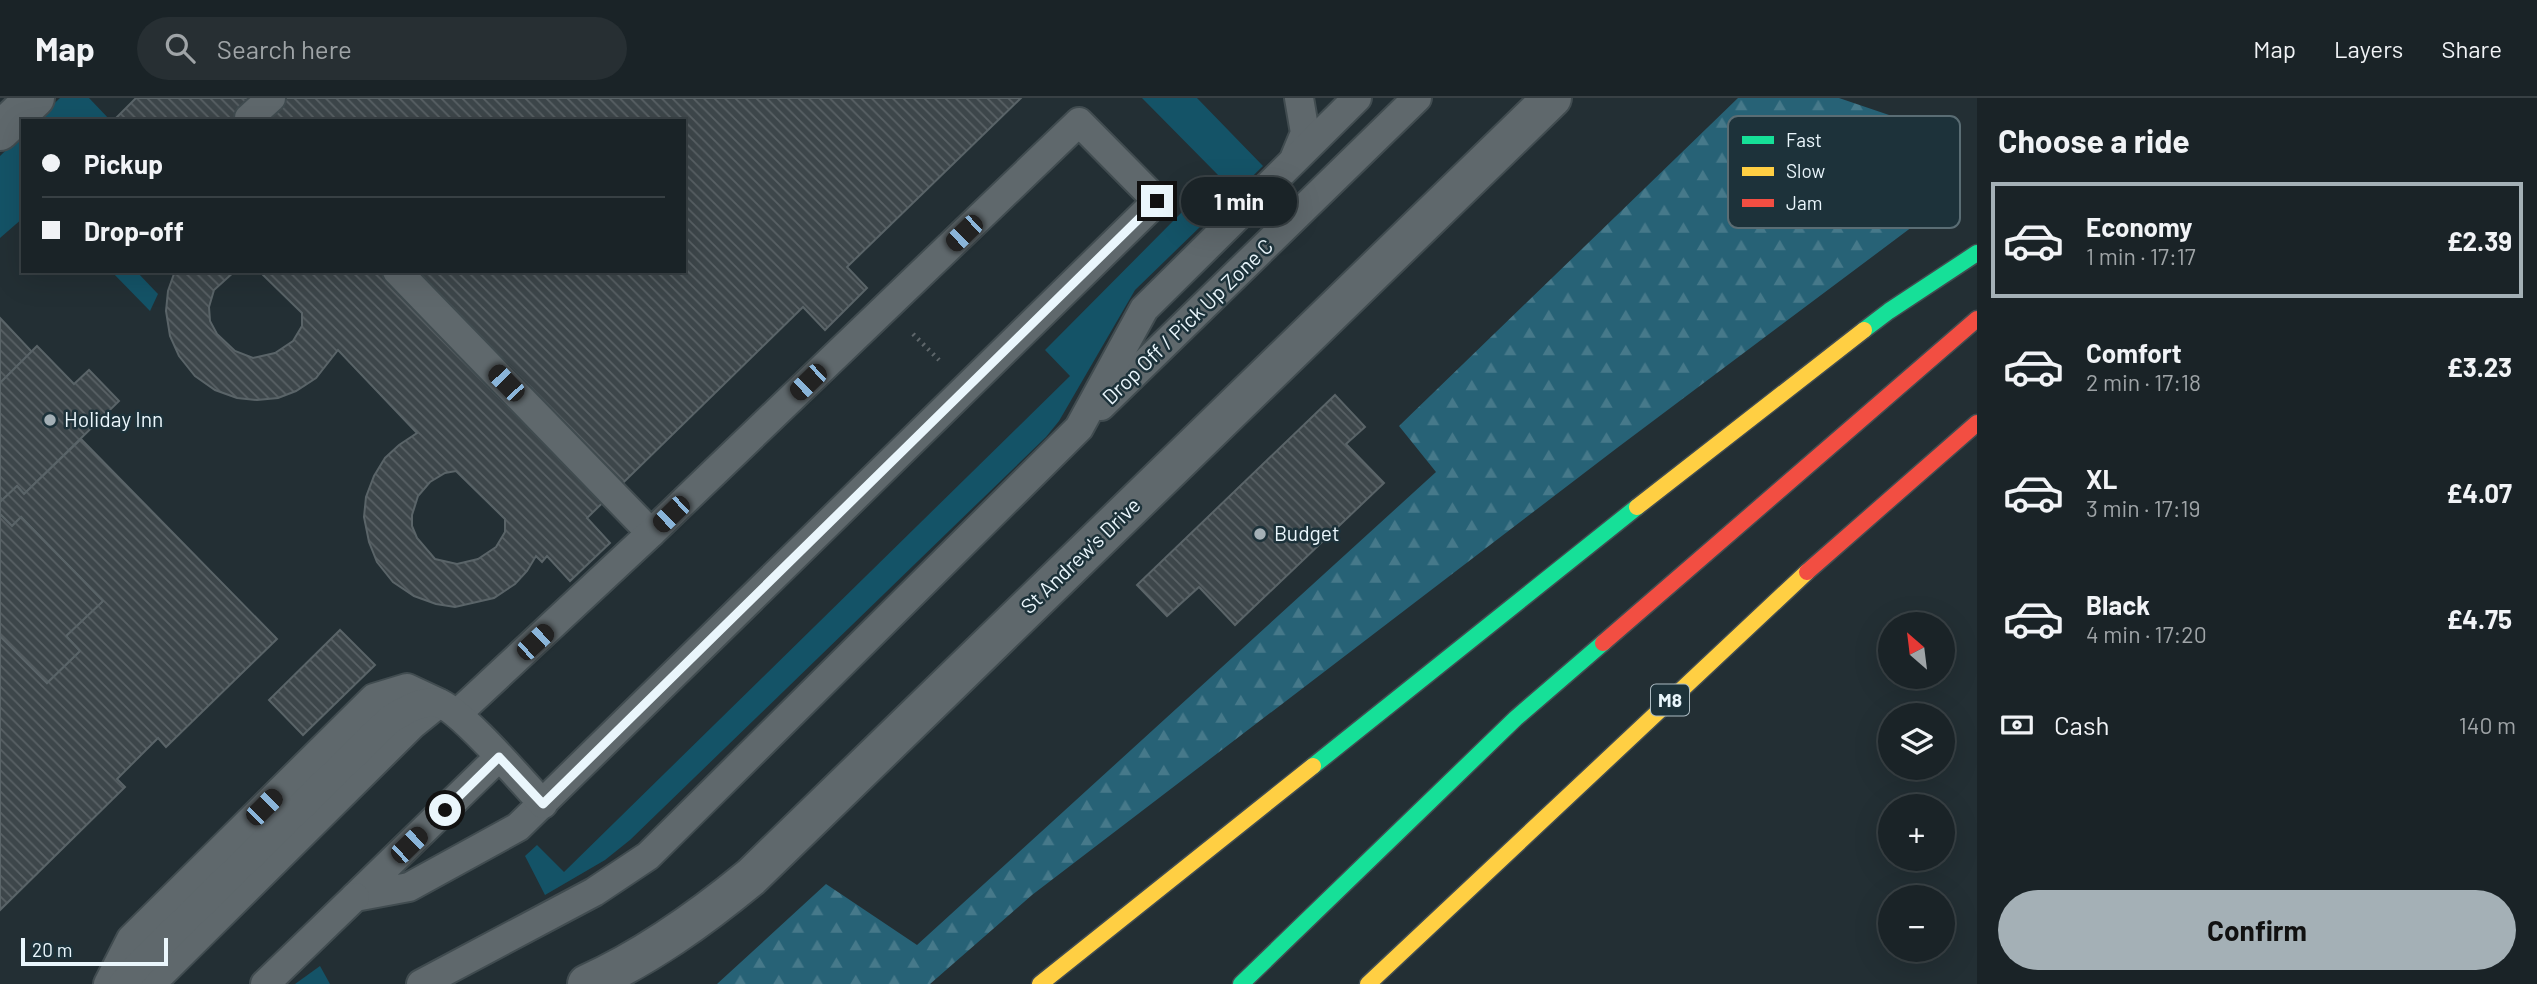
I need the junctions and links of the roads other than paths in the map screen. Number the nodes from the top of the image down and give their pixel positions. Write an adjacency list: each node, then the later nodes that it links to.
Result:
1 (35, 98): 8 (street)
2 (271, 98): 7 (lane)
3 (1299, 98): 9 (lane)
4 (1357, 98): 9 (lane)
5 (1417, 98): 14 (lane, Drop Off / Pick Up Zone C)
6 (1552, 98): 25 (street, St Andrew's Drive)
7 (251, 119)
8 (0, 131)
9 (1294, 160): 14 (lane)
10 (1977, 253): 26 (highway)
11 (399, 273): 15 (lane)
12 (1977, 319): 27 (highway)
13 (1977, 423): 28 (highway, M8)
14 (1079, 428): 24 (lane, Drop Off / Pick Up Zone C)
15 (651, 533): 16 (lane); 18 (lane)
16 (448, 709): 17 (lane); 20 (lane); 21 (lane); 22 (lane)
17 (499, 757): 18 (lane); 19 (lane)
18 (543, 804): 19 (lane)
19 (355, 897): 23 (lane)
20 (108, 984)
21 (123, 984)
22 (148, 984)
23 (265, 984)
24 (421, 984)
25 (587, 984)
26 (1040, 984)
27 (1241, 984)
28 (1368, 984)

